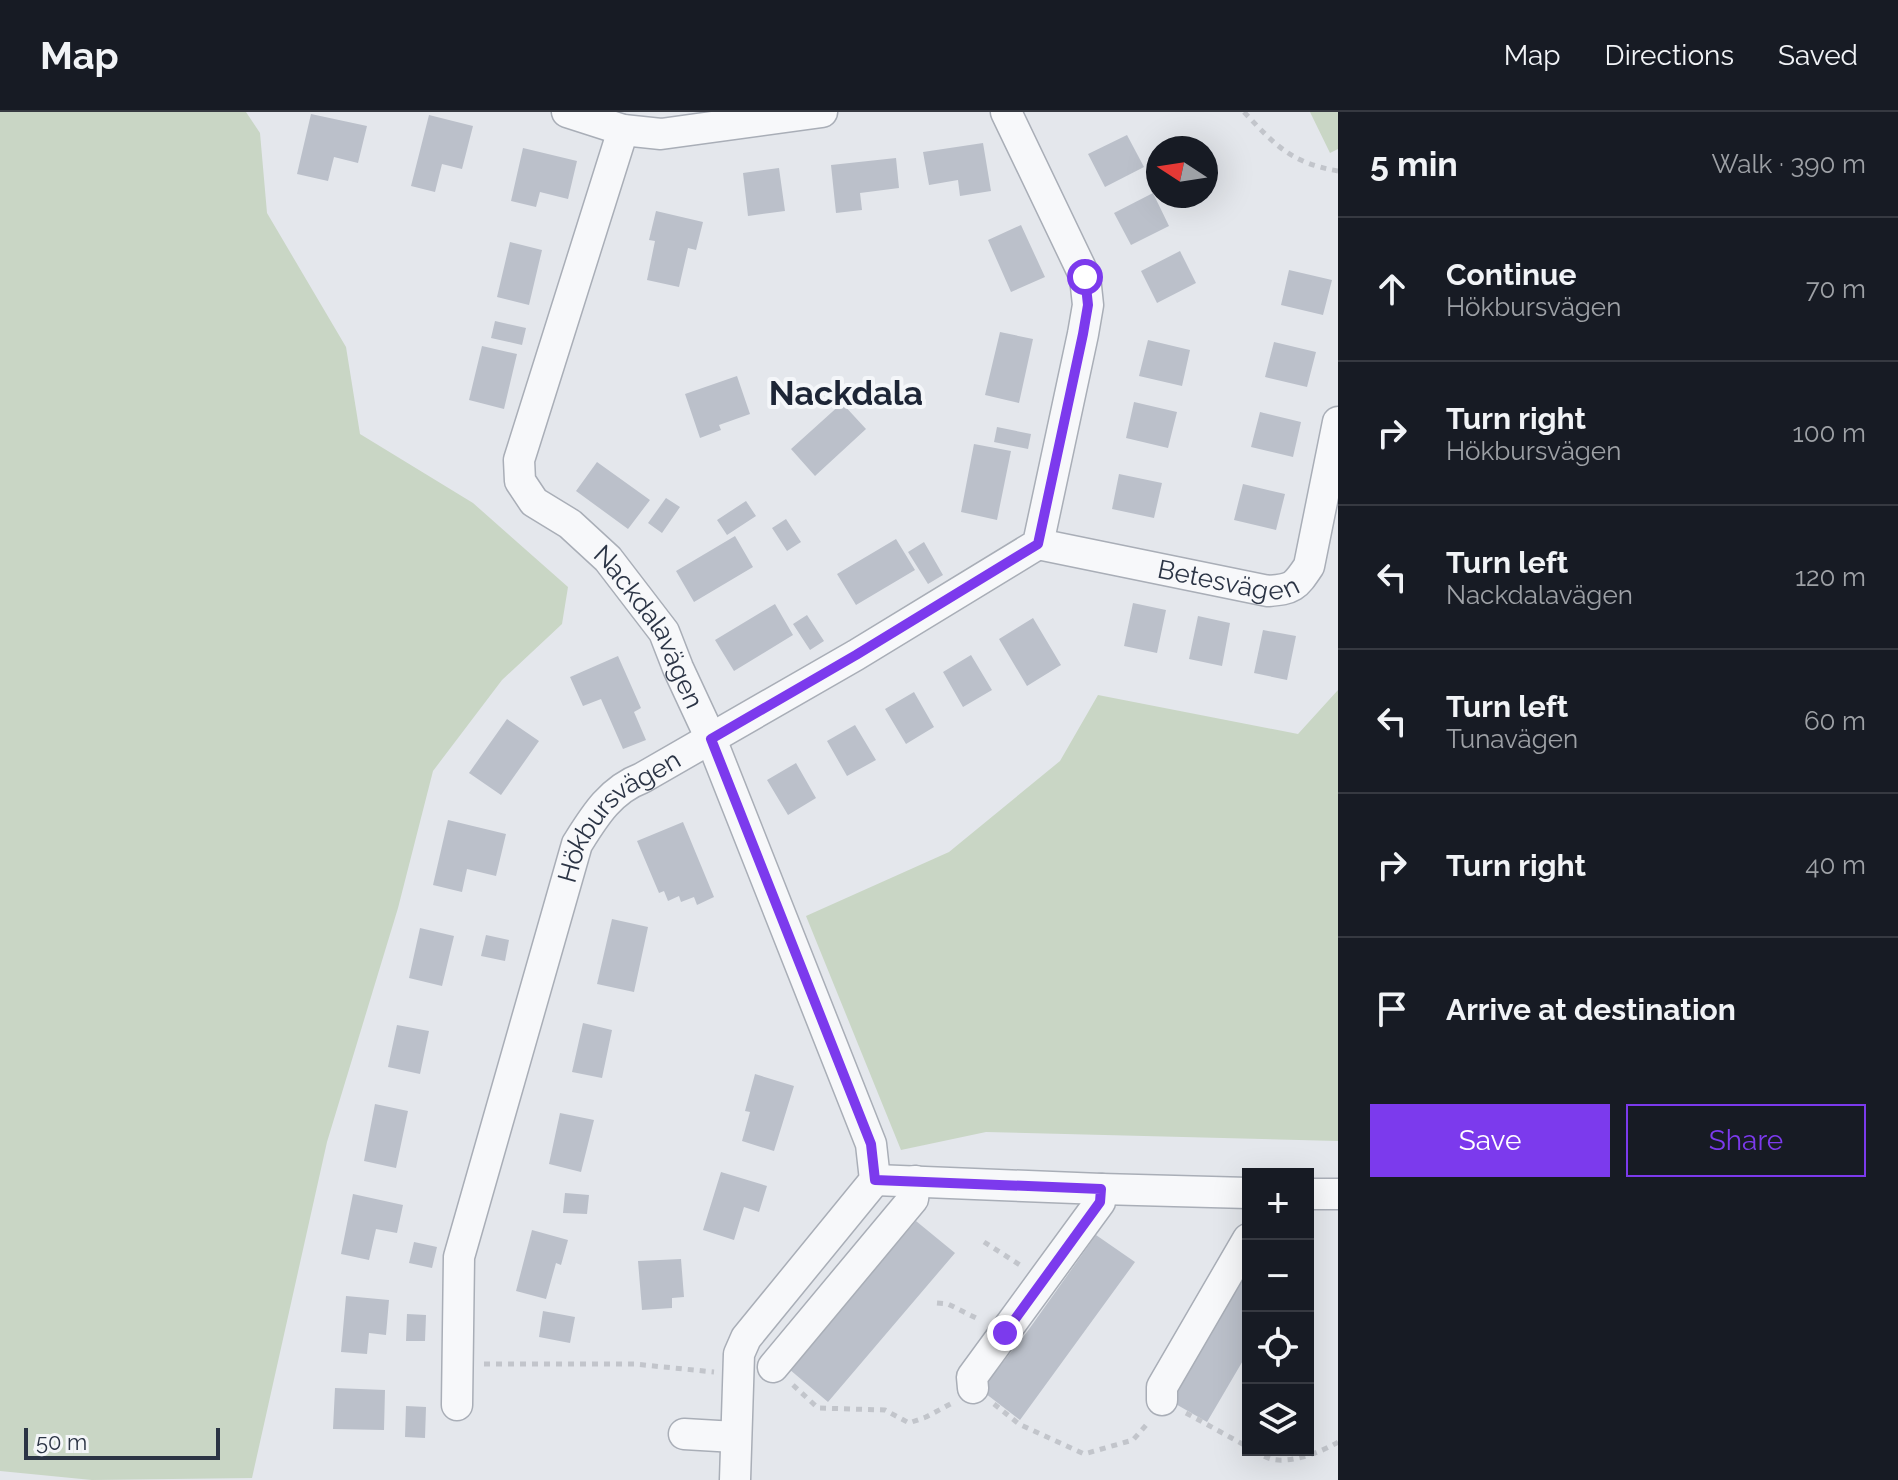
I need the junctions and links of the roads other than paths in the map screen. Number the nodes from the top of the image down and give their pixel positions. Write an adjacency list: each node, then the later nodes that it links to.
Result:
1 (567, 112): 4 (street)
2 (822, 112): 4 (street)
3 (1006, 112): 6 (street)
4 (623, 130): 7 (street, Nackdalavägen)
5 (1338, 422): 6 (street, Betesvägen)
6 (1038, 544): 7 (street, Hökbursvägen)
7 (711, 739): 8 (street, Nackdalavägen); 18 (street, Hökbursvägen)
8 (875, 1180): 9 (street); 20 (street)
9 (915, 1181): 10 (street); 15 (street)
10 (1101, 1189): 11 (street); 16 (street)
11 (1242, 1193)
12 (1314, 1194): 13 (street)
13 (1338, 1194)
14 (1247, 1240): 17 (street)
15 (773, 1367)
16 (973, 1388)
17 (1162, 1400)
18 (457, 1405)
19 (684, 1434): 20 (street)
20 (735, 1437): 21 (street)
21 (735, 1480)

